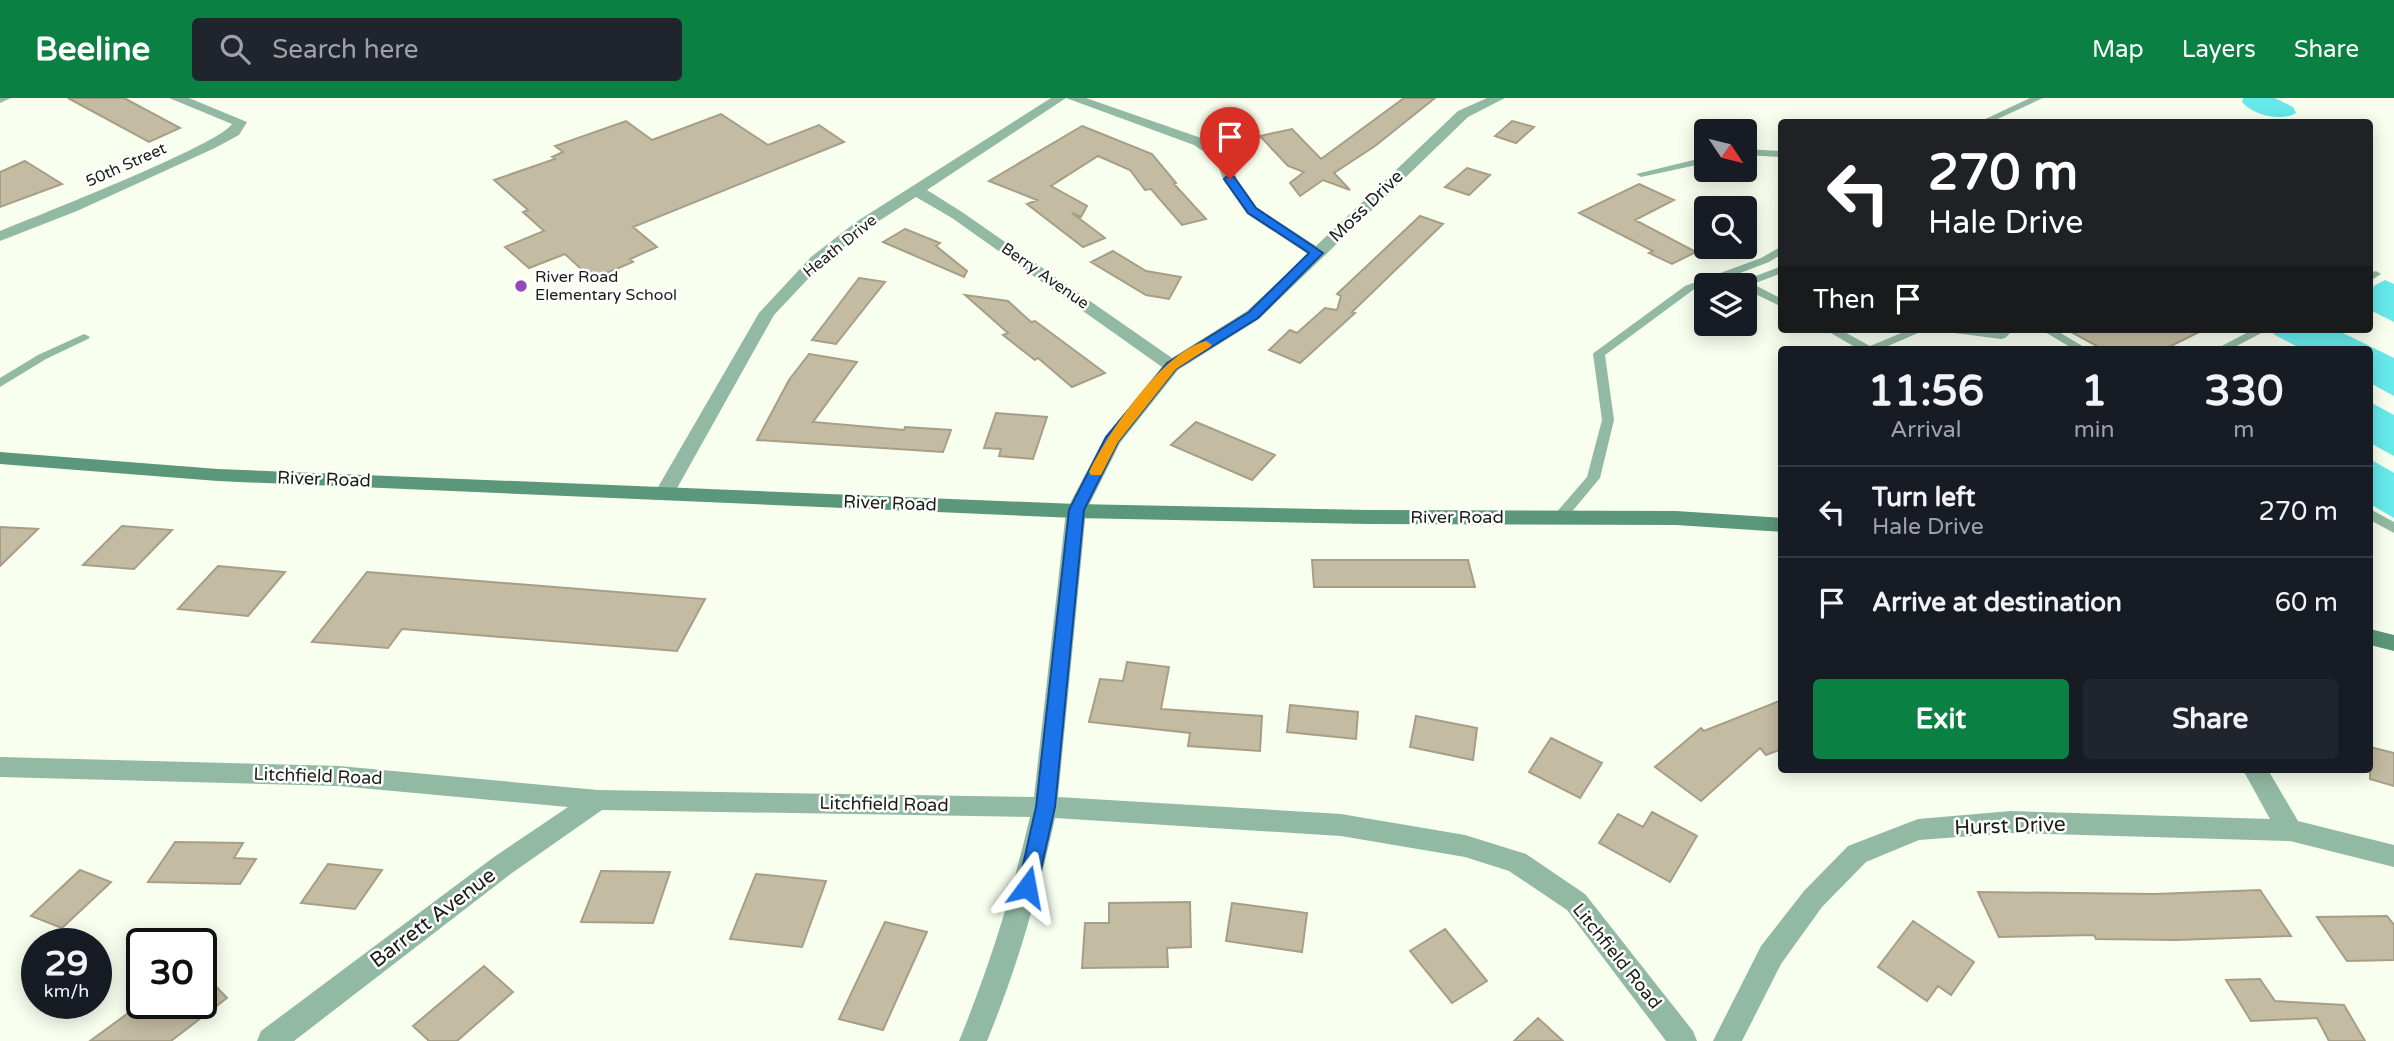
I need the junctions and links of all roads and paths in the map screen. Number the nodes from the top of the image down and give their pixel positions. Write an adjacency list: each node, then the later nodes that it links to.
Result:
1 (176, 98): 12 (street, 50th Street)
2 (1060, 98): 11 (street, Heath Drive)
3 (1073, 98): 14 (street)
4 (1498, 98): 14 (street, Moss Drive)
5 (2038, 98): 6 (lane)
6 (1991, 119)
7 (1757, 153): 8 (lane)
8 (1778, 154)
9 (1694, 163): 10 (lane)
10 (1641, 174)
11 (916, 190): 32 (street, Berry Avenue); 35 (street, Heath Drive)
12 (0, 236)
13 (1778, 252): 16 (lane)
14 (1317, 253): 32 (street, Moss Drive)
15 (1778, 271): 17 (lane)
16 (1732, 273)
17 (1757, 279)
18 (1694, 286): 38 (lane)
19 (1757, 291): 20 (lane)
20 (1778, 302)
21 (1837, 333): 28 (lane)
22 (1911, 333): 29 (lane)
23 (1978, 333): 24 (lane)
24 (2004, 333)
25 (2053, 333): 30 (lane)
26 (2255, 333): 31 (lane)
27 (84, 337): 33 (lane)
28 (1861, 346)
29 (1879, 346)
30 (2076, 346)
31 (2228, 346)
32 (1172, 366): 36 (street, Moss Drive)
33 (0, 383)
34 (0, 458): 35 (main road, River Road)
35 (664, 494): 36 (main road, River Road)
36 (1076, 510): 38 (main road, River Road); 46 (street, Moss Drive)
37 (2373, 515): 40 (lane)
38 (1560, 517): 39 (main road, River Road)
39 (1778, 525)
40 (2394, 527)
41 (2373, 638): 42 (main road)
42 (2394, 643)
43 (0, 767): 45 (street, Litchfield Road)
44 (2257, 773): 47 (street)
45 (598, 800): 46 (street, Litchfield Road); 49 (street, Barrett Avenue)
46 (1045, 807): 50 (street, Moss Drive); 51 (street, Litchfield Road)
47 (2290, 830): 48 (street, Hurst Drive); 52 (street, Hurst Drive)
48 (2394, 856)
49 (271, 1041)
50 (973, 1041)
51 (1684, 1041)
52 (1727, 1041)

